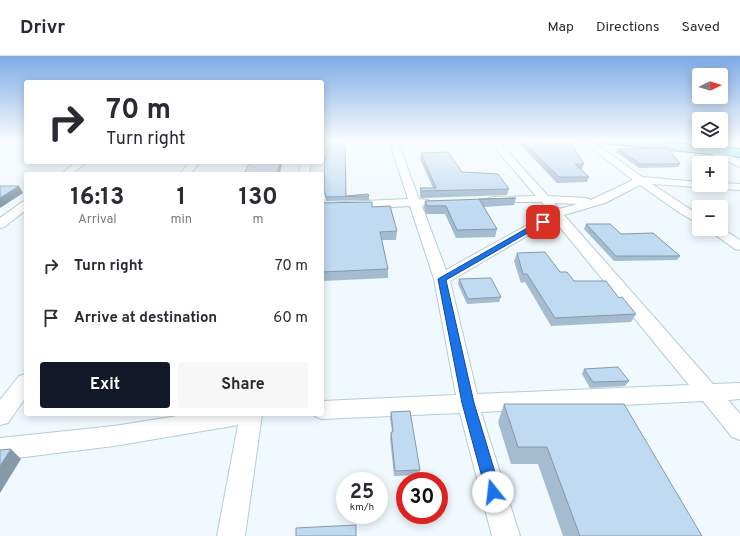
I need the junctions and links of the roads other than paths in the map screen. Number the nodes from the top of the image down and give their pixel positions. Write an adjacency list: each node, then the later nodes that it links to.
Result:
1 (401, 162): 16 (street)
2 (512, 162): 12 (street)
3 (617, 162): 8 (street)
4 (79, 164): 6 (street)
5 (193, 164): 7 (street)
6 (69, 172)
7 (187, 172)
8 (642, 180): 9 (street); 15 (street); 20 (street)
9 (692, 184)
10 (728, 187): 11 (street)
11 (740, 188)
12 (545, 199): 13 (street); 15 (street); 19 (street)
13 (484, 201)
14 (438, 202): 16 (street)
15 (601, 202): 19 (street)
16 (415, 203): 18 (street); 25 (street)
17 (24, 205): 22 (street)
18 (324, 207)
19 (556, 214): 25 (street); 28 (street)
20 (692, 216)
21 (24, 217): 22 (street)
22 (3, 220)
23 (724, 236): 24 (street)
24 (740, 246)
25 (442, 279): 29 (street)
26 (24, 385): 31 (street)
27 (740, 391): 28 (street)
28 (709, 393): 29 (street); 34 (street)
29 (468, 403): 30 (street); 37 (street)
30 (324, 410)
31 (0, 416)
32 (239, 416): 35 (street)
33 (251, 416): 36 (street)
34 (740, 430)
35 (0, 449)
36 (231, 536)
37 (506, 536)

